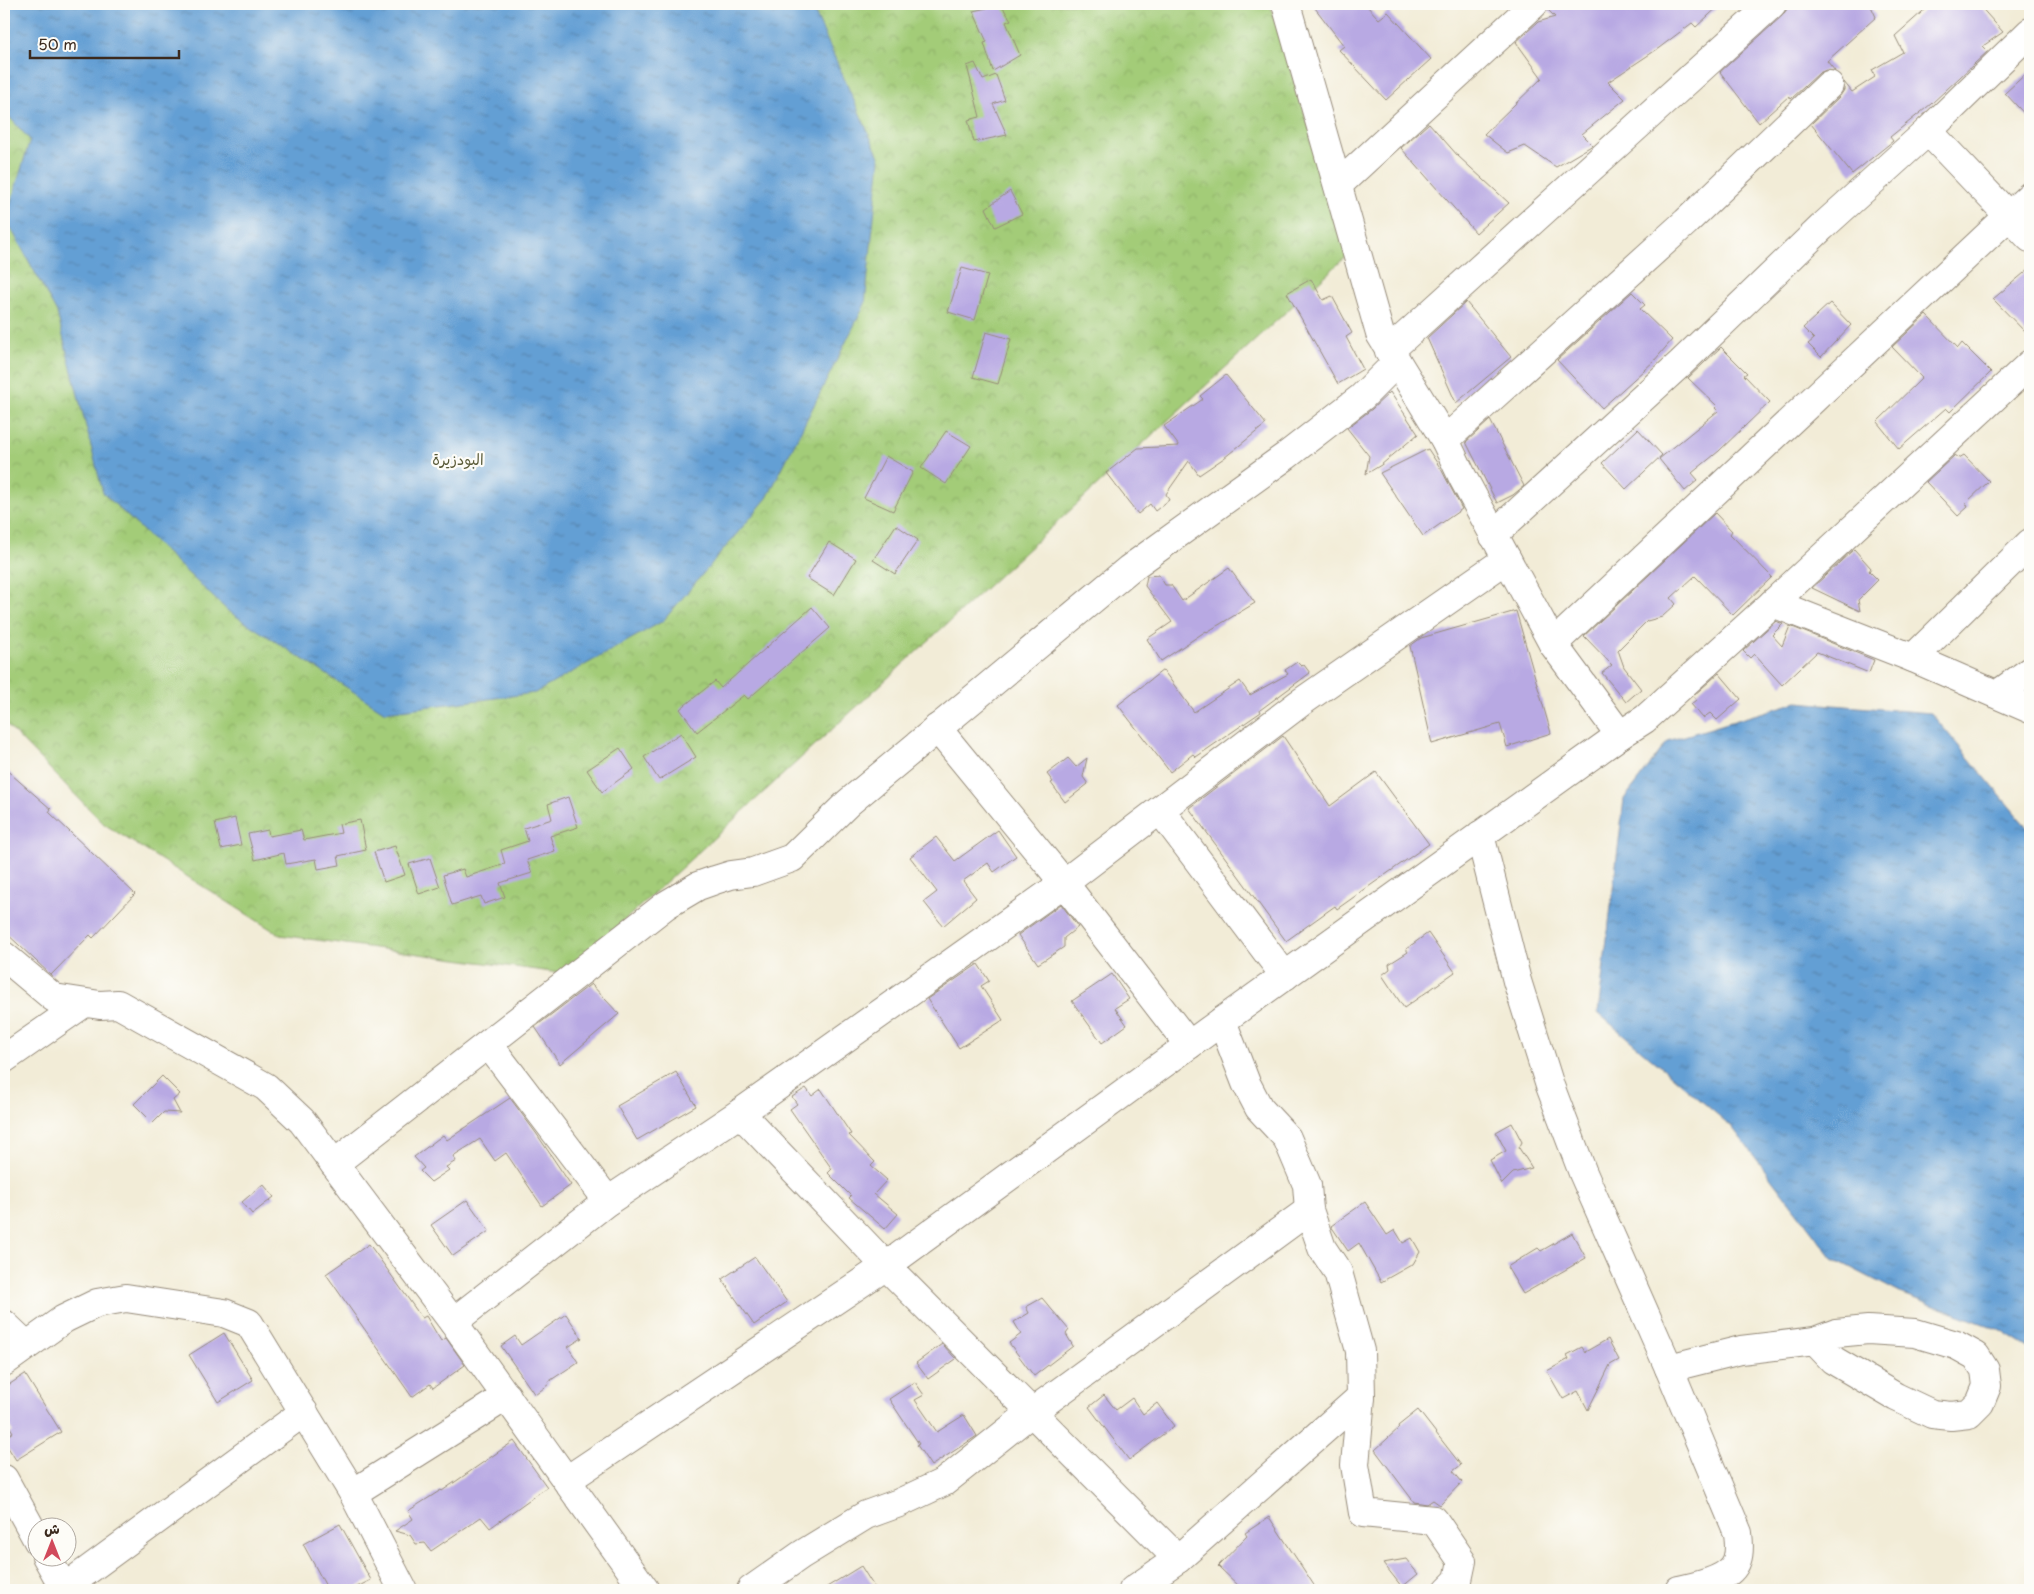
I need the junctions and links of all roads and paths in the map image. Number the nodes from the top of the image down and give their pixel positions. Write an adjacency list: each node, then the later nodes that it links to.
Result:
1 (1286, 4): 7 (street)
2 (1534, 4): 7 (street)
3 (1772, 4): 11 (street)
4 (2030, 32): 6 (street)
5 (1829, 85): 13 (street)
6 (1928, 131): 9 (street); 14 (street)
7 (1338, 185): 11 (street)
8 (2030, 196): 9 (street)
9 (2009, 216): 10 (street); 18 (street)
10 (2030, 238)
11 (1393, 356): 13 (street); 23 (street)
12 (2030, 364): 17 (street)
13 (1445, 440): 14 (street)
14 (1493, 535): 16 (street)
15 (2030, 543): 19 (street)
16 (1506, 559): 18 (street); 25 (street)
17 (1774, 603): 19 (street); 24 (street)
18 (1553, 644): 24 (street)
19 (1913, 658): 21 (street)
20 (2030, 671): 21 (street)
21 (1998, 694): 22 (street)
22 (2030, 709)
23 (937, 728): 27 (street); 32 (street)
24 (1620, 735): 26 (street)
25 (1160, 810): 27 (street); 29 (street)
26 (1480, 835): 29 (street); 45 (street)
27 (1064, 883): 33 (street); 35 (street)
28 (4, 956): 30 (street)
29 (1285, 976): 31 (street)
30 (83, 1004): 34 (street); 36 (street)
31 (1222, 1021): 33 (street); 38 (street)
32 (488, 1045): 36 (street); 37 (street)
33 (1189, 1045): 39 (street)
34 (4, 1059)
35 (740, 1113): 37 (street); 39 (street)
36 (334, 1164): 40 (street)
37 (608, 1201): 40 (street)
38 (1309, 1210): 47 (street); 49 (street)
39 (886, 1266): 49 (street); 51 (street)
40 (453, 1322): 46 (street)
41 (4, 1324): 43 (street)
42 (1815, 1341): 42 (street); 45 (street)
43 (26, 1345): 44 (street); 48 (street)
44 (4, 1362)
45 (1668, 1368): 62 (street)
46 (507, 1396): 51 (street); 52 (street)
47 (1361, 1397): 55 (street); 61 (street)
48 (304, 1412): 52 (street); 56 (street)
49 (1032, 1412): 55 (street); 59 (street)
50 (4, 1479): 53 (street)
51 (567, 1480): 58 (street)
52 (353, 1494): 57 (street)
53 (28, 1523)
54 (51, 1566): 56 (street)
55 (1166, 1574): 60 (street)
56 (62, 1589)
57 (403, 1590)
58 (645, 1590)
59 (751, 1590)
60 (1133, 1590)
61 (1448, 1590)
62 (1680, 1590)

